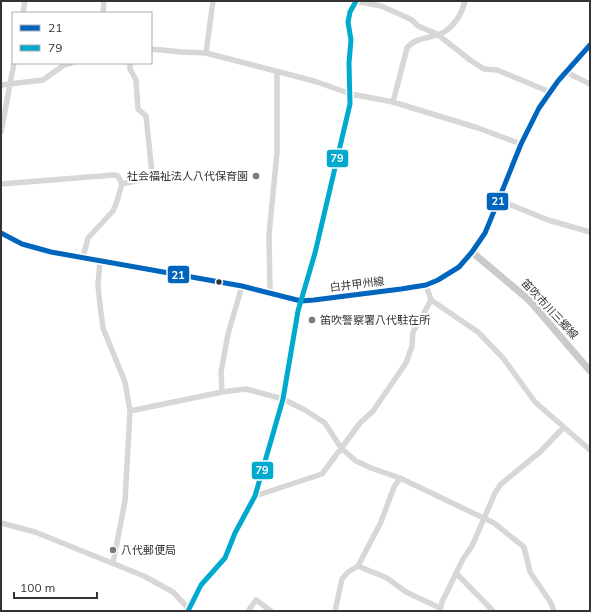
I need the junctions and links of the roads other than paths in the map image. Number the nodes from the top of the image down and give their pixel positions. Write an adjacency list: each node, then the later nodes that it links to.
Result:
1 (25, 1): 6 (street)
2 (104, 1): 7 (street)
3 (213, 1): 11 (street)
4 (356, 1): 8 (street); 21 (street)
5 (465, 1): 8 (street)
6 (23, 12)
7 (103, 12)
8 (438, 34): 20 (street); 22 (street)
9 (590, 45): 16 (main road, 白井甲州線)
10 (152, 49): 11 (street)
11 (206, 53): 15 (street)
12 (14, 64): 17 (street)
13 (69, 64): 17 (street)
14 (130, 64): 26 (street)
15 (277, 72): 21 (street); 35 (street)
16 (566, 72): 18 (street); 20 (main road, 白井甲州線)
17 (10, 84): 19 (street); 23 (street)
18 (590, 84)
19 (1, 85)
20 (550, 92): 24 (main road, 白井甲州線)
21 (351, 94): 22 (street); 37 (street)
22 (393, 102): 24 (street)
23 (1, 132)
24 (521, 144): 27 (main road, 白井甲州線)
25 (1, 184): 26 (street)
26 (122, 184): 31 (street)
27 (499, 200): 28 (street); 30 (main road, 白井甲州線)
28 (590, 232)
29 (1, 233): 31 (main road, 白井甲州線)
30 (472, 252): 33 (main road, 白井甲州線); 38 (main road, 笛吹市川三郷線)
31 (84, 257): 32 (main road, 白井甲州線)
32 (100, 260): 34 (main road, 白井甲州線); 41 (street)
33 (426, 285): 36 (street); 37 (main road, 白井甲州線)
34 (242, 286): 35 (main road, 白井甲州線); 39 (street)
35 (270, 292): 37 (main road, 白井甲州線)
36 (431, 300): 42 (street); 43 (street)
37 (301, 301): 40 (street)
38 (590, 370)
39 (222, 392): 40 (street); 41 (street)
40 (283, 399): 43 (street); 46 (street)
41 (130, 411): 49 (street)
42 (563, 428): 44 (street); 47 (street)
43 (341, 448): 45 (street); 46 (street)
44 (590, 450)
45 (400, 478): 47 (street); 50 (street)
46 (255, 496): 52 (street)
47 (485, 517): 51 (street); 58 (street)
48 (1, 522): 49 (street)
49 (113, 563): 52 (street)
50 (358, 566): 53 (street); 56 (street)
51 (456, 573): 53 (street); 57 (street)
52 (189, 610)
53 (440, 610)
54 (248, 611): 55 (street)
55 (271, 611)
56 (335, 611)
57 (493, 611)
58 (554, 611)

